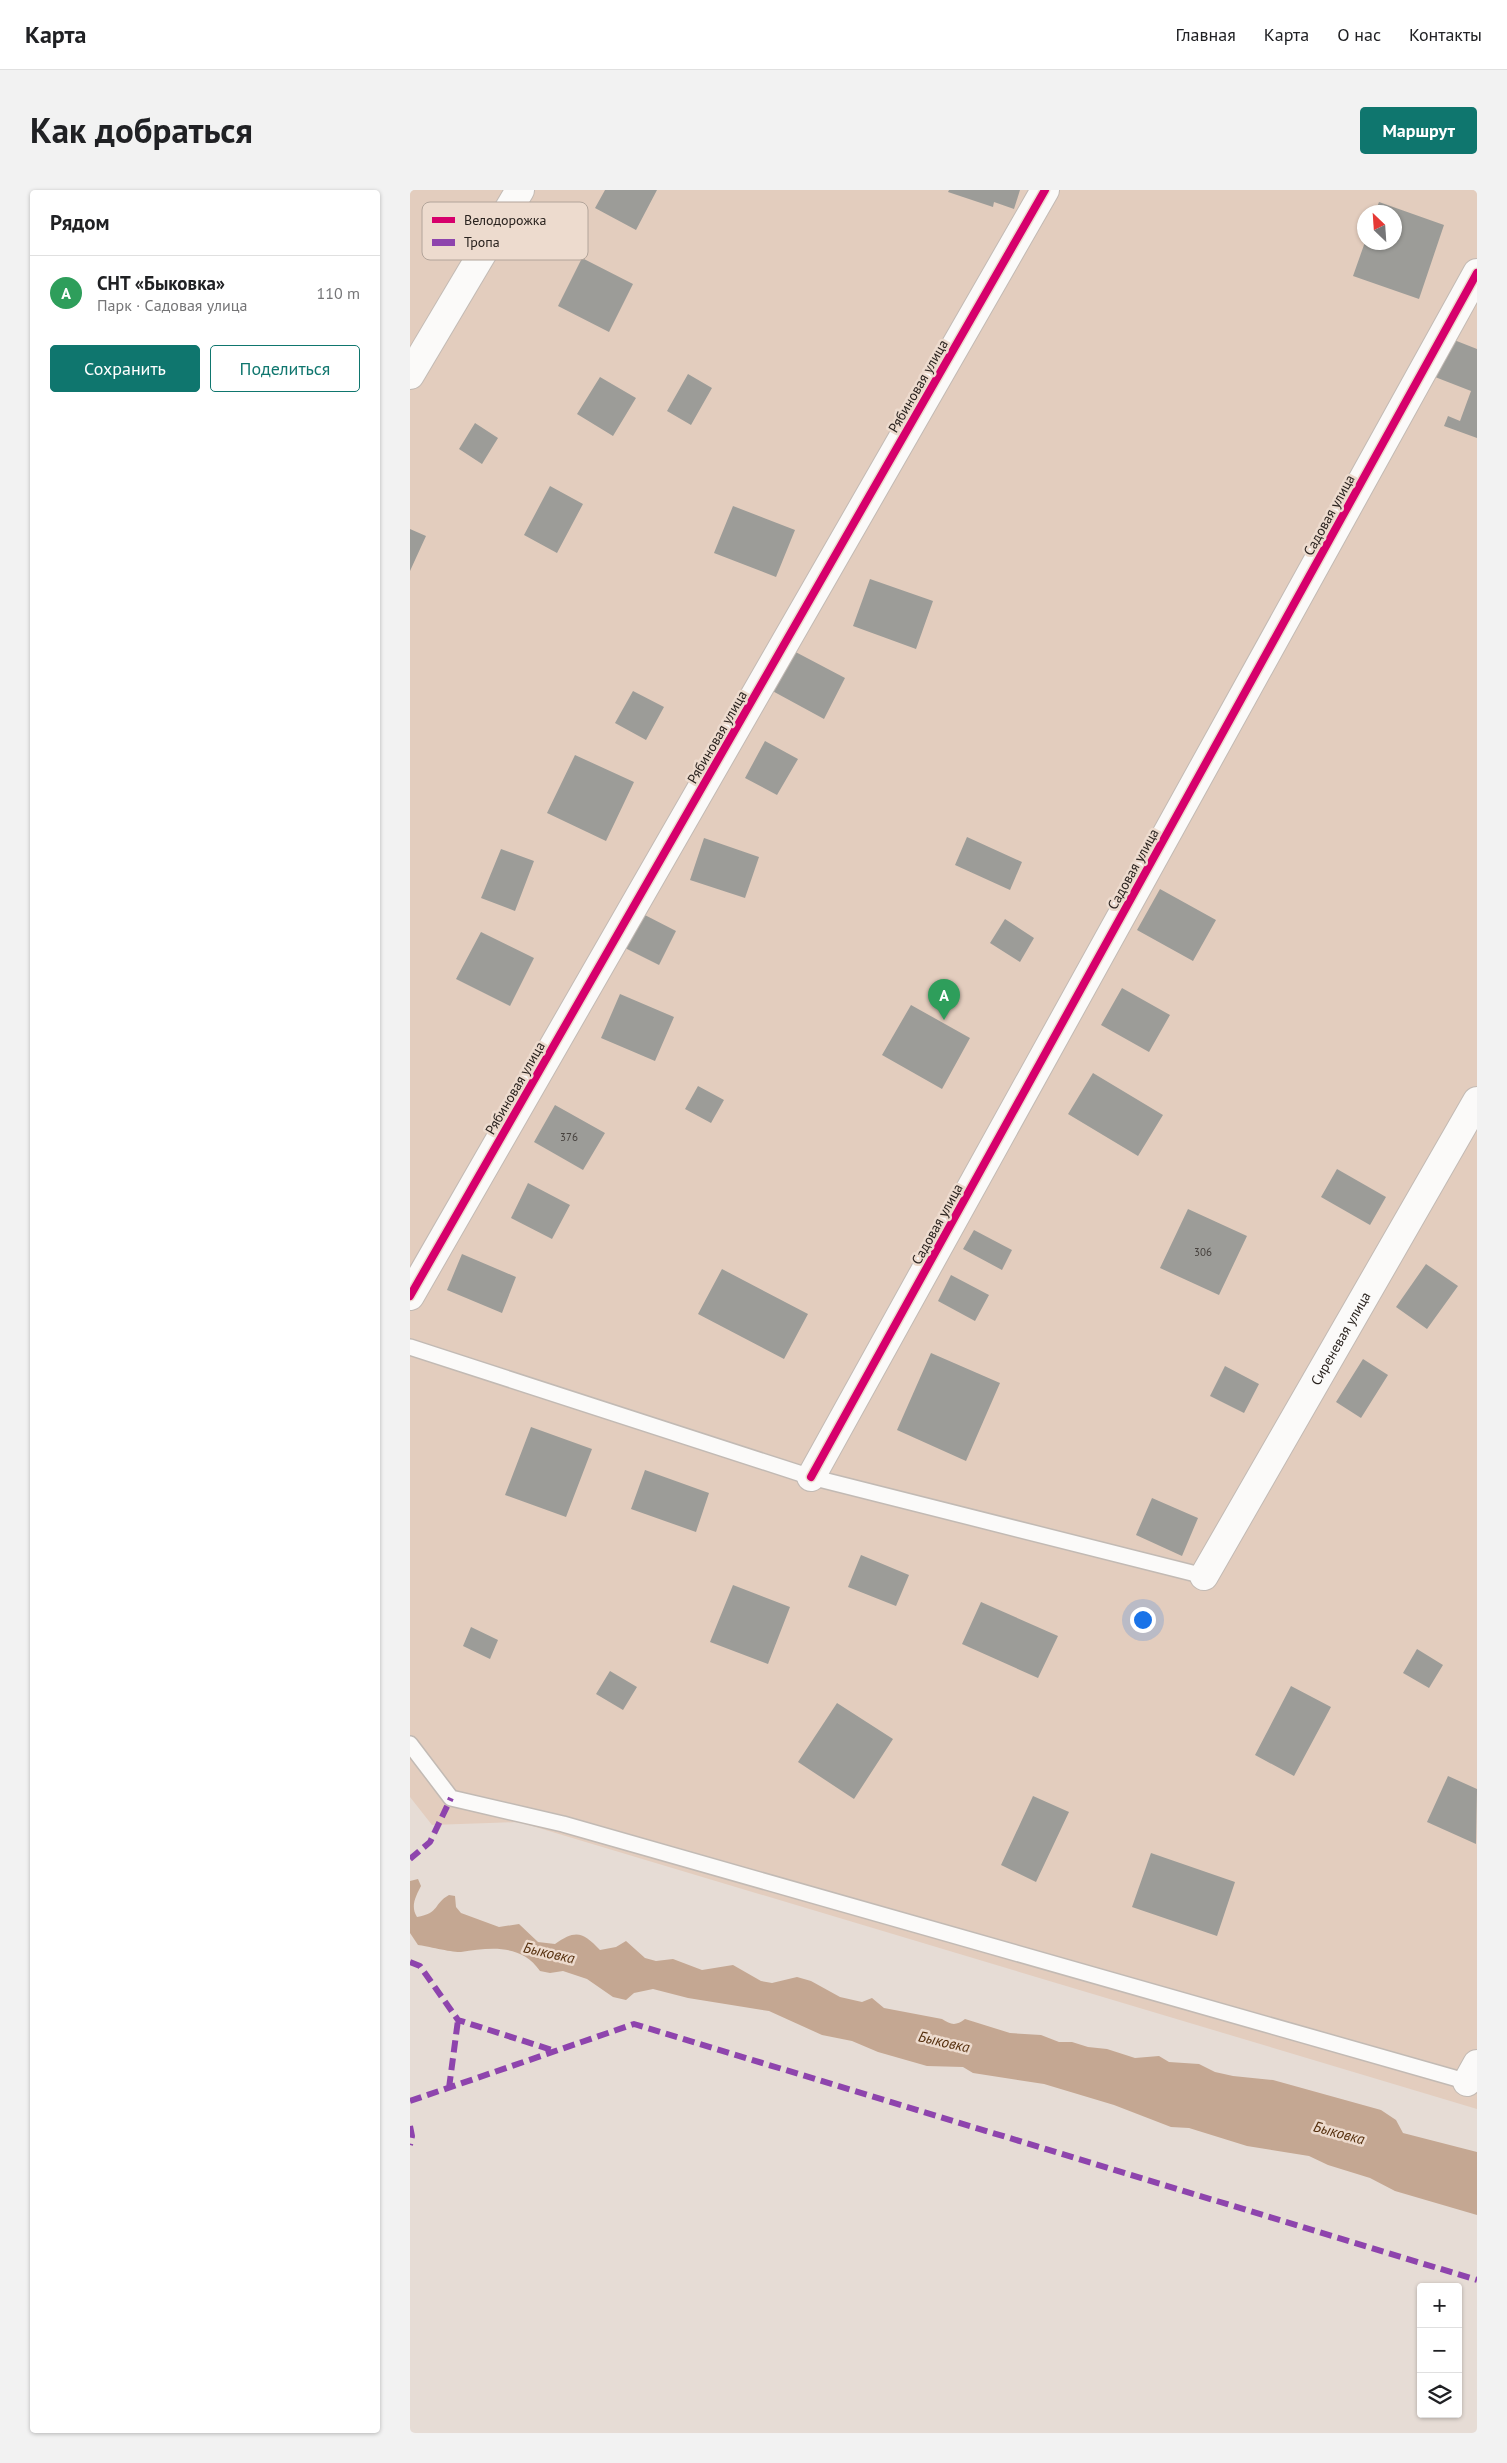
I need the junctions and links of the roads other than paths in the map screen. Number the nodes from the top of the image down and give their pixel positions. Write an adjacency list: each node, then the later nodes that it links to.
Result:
1 (520, 190): 3 (street)
2 (1045, 190): 8 (street, Рябиновая улица)
3 (513, 202)
4 (478, 260): 6 (street)
5 (1477, 274): 10 (street, Садовая улица)
6 (410, 375)
7 (1477, 1101): 11 (street, Сиреневая улица)
8 (410, 1296)
9 (410, 1347): 10 (lane)
10 (811, 1477): 11 (lane)
11 (1204, 1576)
12 (410, 1744): 13 (lane)
13 (1474, 2077)

